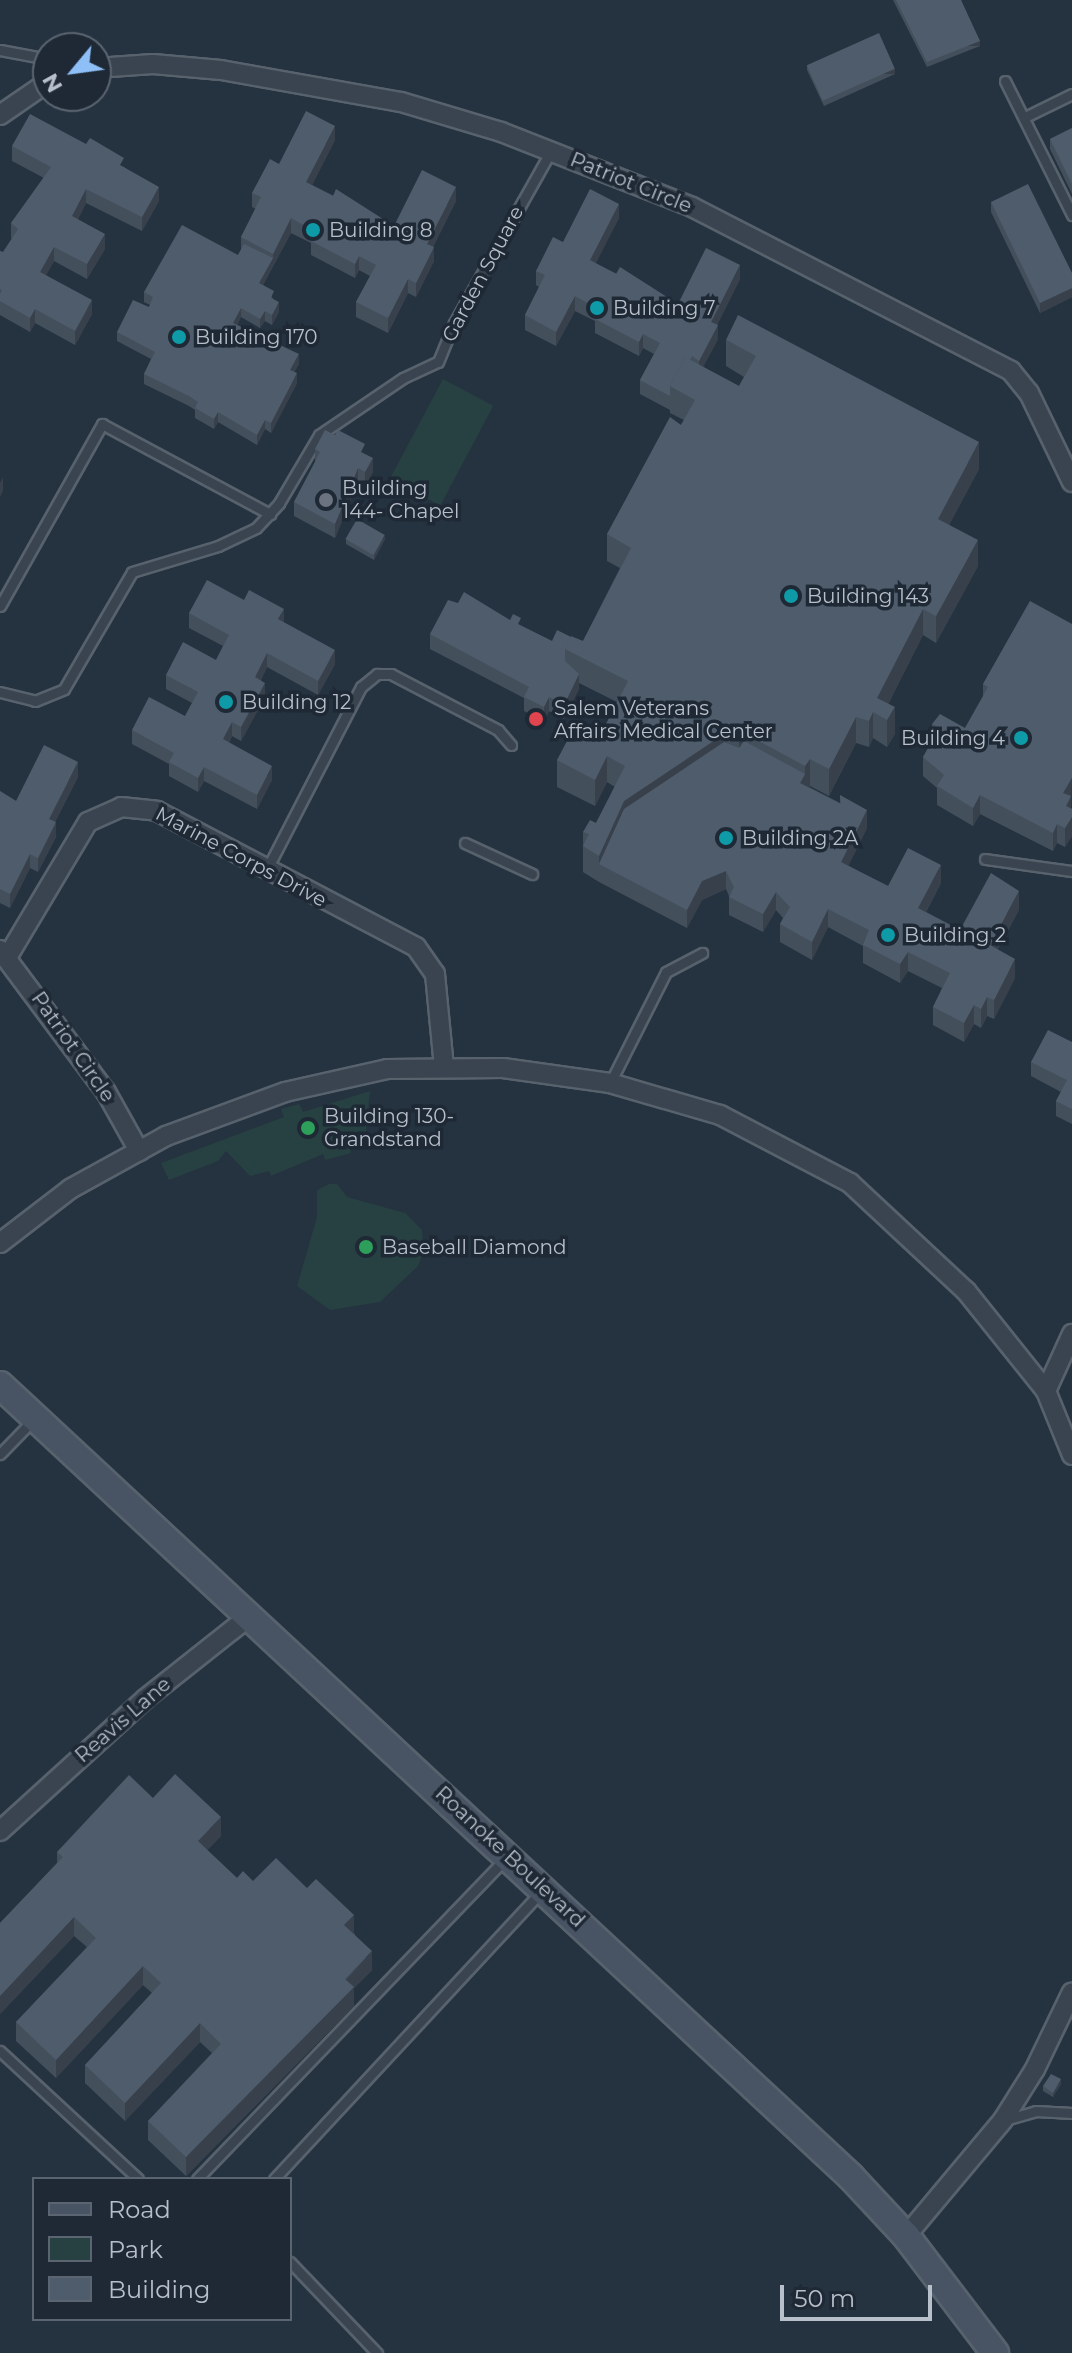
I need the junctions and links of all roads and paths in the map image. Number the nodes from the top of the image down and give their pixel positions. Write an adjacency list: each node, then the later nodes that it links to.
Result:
1 (0, 50): 2 (lane)
2 (32, 56)
3 (112, 65): 9 (street, Patriot Circle)
4 (1005, 81): 8 (lane)
5 (32, 93): 7 (street)
6 (1072, 94): 8 (lane)
7 (0, 115)
8 (1025, 117): 10 (lane)
9 (551, 151): 11 (street, Patriot Circle); 12 (lane, Garden Square)
10 (1072, 215)
11 (1072, 482)
12 (270, 514): 13 (lane); 14 (lane, Garden Square)
13 (0, 606)
14 (0, 692)
15 (511, 745): 18 (lane)
16 (465, 843): 20 (lane)
17 (985, 859): 19 (lane)
18 (267, 870): 21 (street, Marine Corps Drive); 23 (street, Marine Corps Drive)
19 (1072, 871)
20 (532, 874)
21 (4, 953): 25 (street, Patriot Circle)
22 (702, 953): 24 (lane)
23 (444, 1068): 24 (street); 25 (street)
24 (610, 1083): 29 (street)
25 (139, 1151): 26 (street)
26 (0, 1243)
27 (1072, 1334): 29 (street)
28 (0, 1385): 30 (main road, Roanoke Boulevard)
29 (1046, 1391): 32 (street)
30 (35, 1417): 31 (lane); 33 (main road, Roanoke Boulevard)
31 (0, 1454)
32 (1072, 1455)
33 (251, 1615): 34 (street, Reavis Lane); 35 (main road, Roanoke Boulevard)
34 (0, 1831)
35 (508, 1855): 36 (main road, Roanoke Boulevard); 43 (lane)
36 (545, 1889): 44 (lane); 45 (main road, Roanoke Boulevard)
37 (1072, 1992): 38 (street)
38 (1068, 2028): 41 (street)
39 (0, 2051): 42 (lane)
40 (1072, 2113): 41 (lane)
41 (1003, 2120): 45 (street)
42 (136, 2177)
43 (199, 2177)
44 (276, 2177)
45 (906, 2236): 48 (main road, Roanoke Boulevard)
46 (292, 2264): 47 (lane)
47 (377, 2353)
48 (995, 2353)

